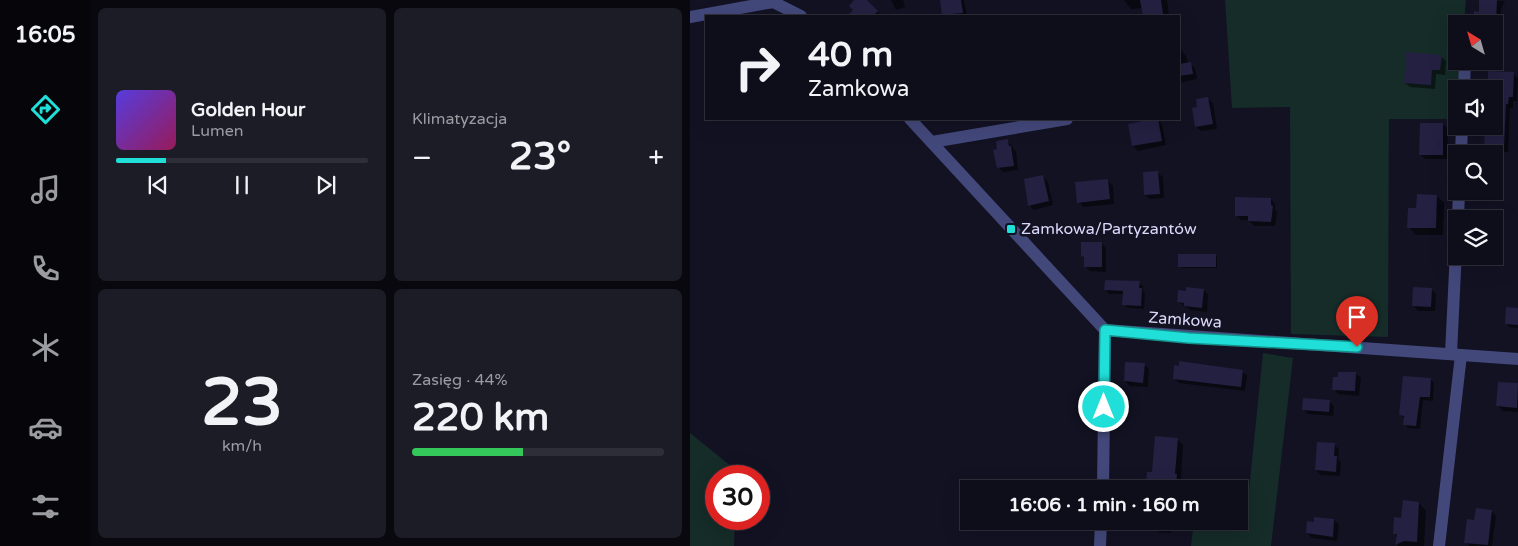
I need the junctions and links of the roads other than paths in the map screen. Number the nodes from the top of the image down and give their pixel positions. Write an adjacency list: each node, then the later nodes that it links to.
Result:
1 (779, 1): 2 (street); 3 (street)
2 (800, 15)
3 (690, 17)
4 (911, 120): 6 (street)
5 (1061, 120): 6 (street)
6 (932, 142): 8 (street)
7 (1456, 265): 9 (street)
8 (1105, 330): 9 (street, Zamkowa); 11 (street)
9 (1456, 354): 10 (street, Zamkowa); 14 (street)
10 (1518, 359)
11 (1103, 480)
12 (1101, 530): 13 (street)
13 (1100, 546)
14 (1439, 546)

